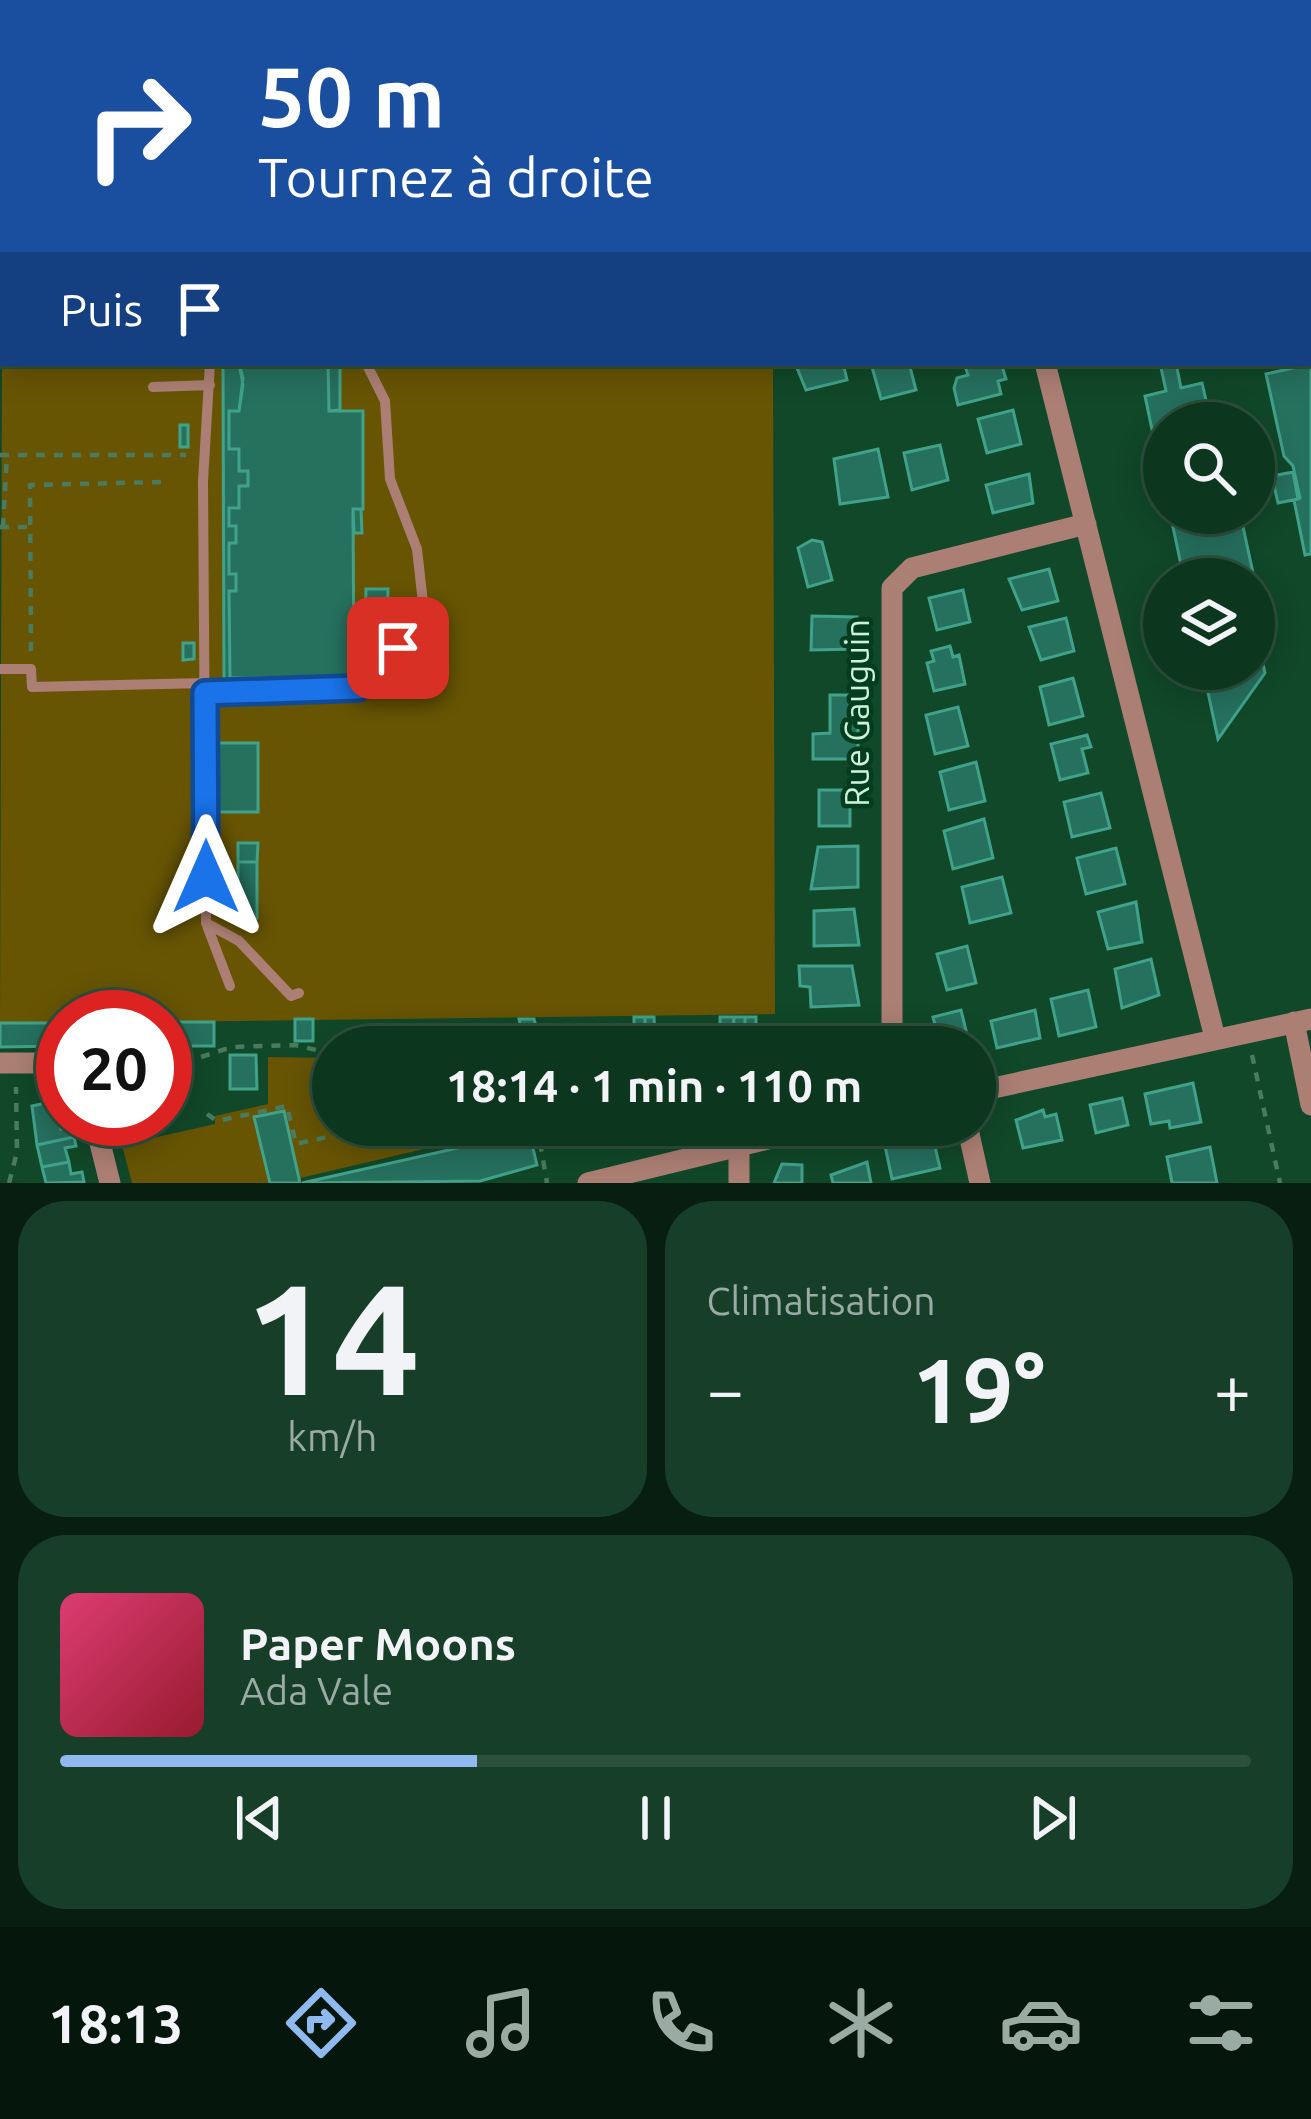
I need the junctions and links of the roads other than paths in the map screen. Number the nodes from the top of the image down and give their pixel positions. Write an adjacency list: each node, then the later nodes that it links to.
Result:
1 (210, 366): 4 (lane)
2 (368, 366): 8 (lane)
3 (1046, 366): 6 (street)
4 (210, 386): 5 (lane); 8 (lane)
5 (153, 388)
6 (1086, 524): 13 (street, Rue Gauguin); 14 (street)
7 (0, 669): 8 (lane)
8 (205, 688): 9 (lane)
9 (206, 923): 10 (lane); 11 (lane)
10 (230, 986)
11 (299, 993)
12 (1303, 1020): 14 (street); 16 (street)
13 (892, 1026)
14 (1215, 1038): 15 (street)
15 (996, 1087)
16 (1311, 1105)
17 (101, 1146): 21 (street)
18 (731, 1146): 22 (street)
19 (739, 1146): 23 (street)
20 (972, 1146): 24 (street)
21 (110, 1183)
22 (588, 1183)
23 (739, 1183)
24 (980, 1183)

